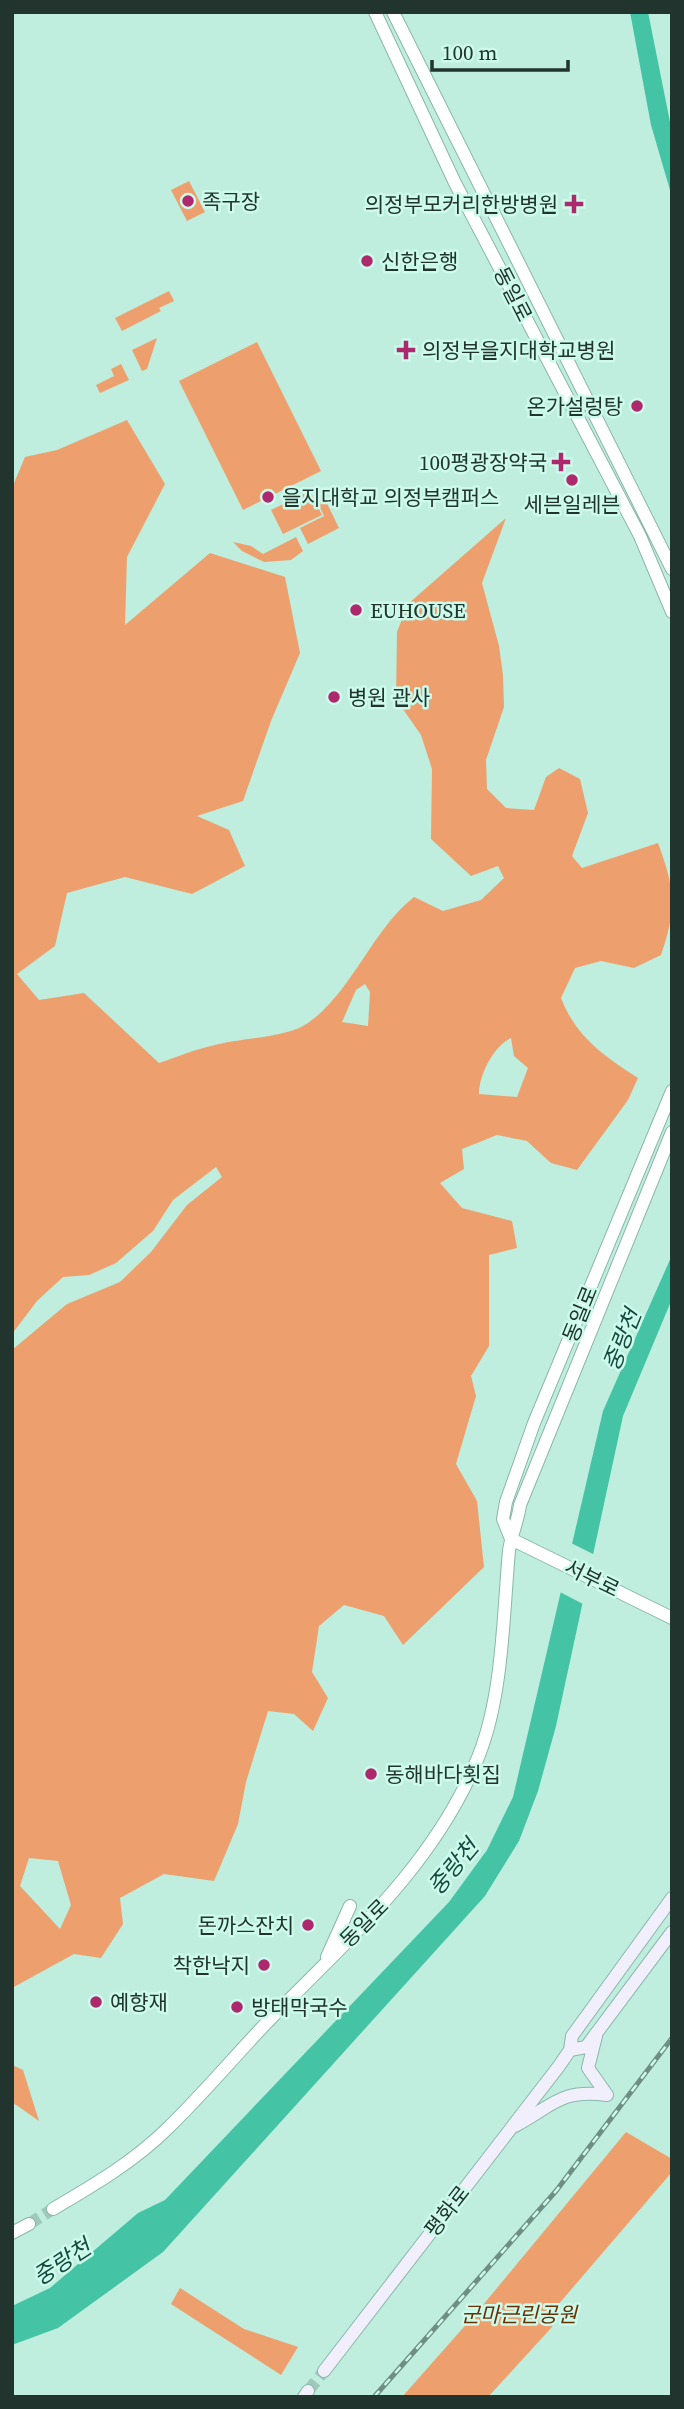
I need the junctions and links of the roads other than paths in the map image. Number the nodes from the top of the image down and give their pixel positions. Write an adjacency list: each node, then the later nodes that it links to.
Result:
1 (375, 12): 6 (street, 동일로)
2 (393, 12): 4 (street, 동일로)
3 (399, 12): 4 (street)
4 (411, 48): 5 (street, 동일로)
5 (672, 569)
6 (672, 612)
7 (672, 1091): 9 (street, 동일로)
8 (672, 1132): 9 (street, 동일로)
9 (511, 1539): 10 (street, 서부로); 14 (street, 동일로)
10 (672, 1618)
11 (672, 1898): 16 (main road, 평화로)
12 (350, 1906): 14 (street)
13 (672, 1932): 15 (main road, 평화로)
14 (325, 1963): 18 (street, 동일로)
15 (597, 2032): 16 (main road, 평화로); 17 (main road)
16 (570, 2050): 17 (main road, 평화로)
17 (512, 2128): 21 (main road, 평화로)
18 (53, 2209)
19 (29, 2224): 20 (street)
20 (12, 2232)
21 (324, 2371)

